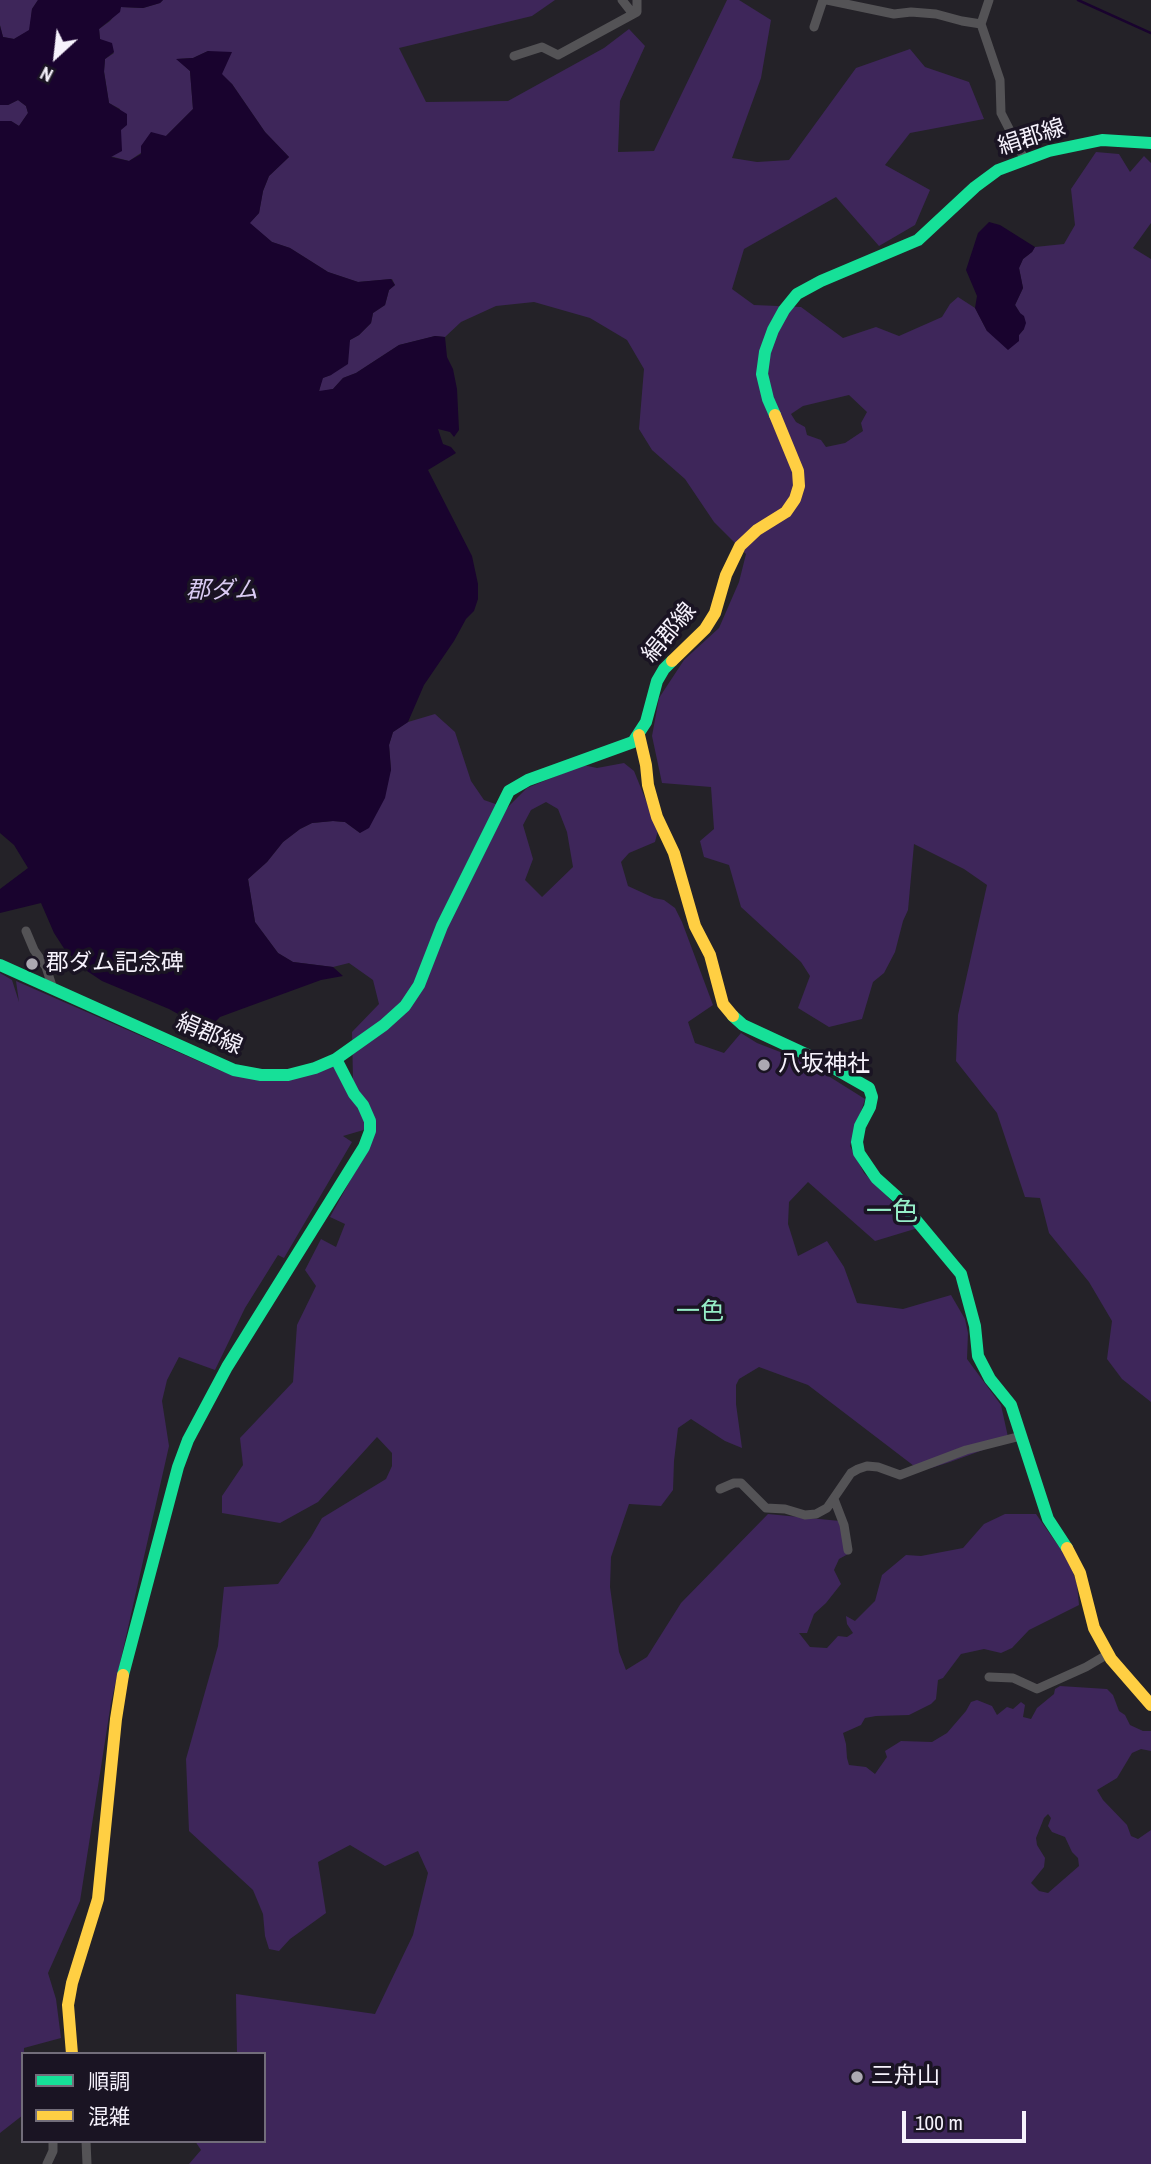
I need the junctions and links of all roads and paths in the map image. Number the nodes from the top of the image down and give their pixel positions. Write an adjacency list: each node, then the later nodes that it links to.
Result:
1 (622, 0): 5 (street)
2 (637, 0): 5 (street)
3 (825, 0): 6 (street); 7 (street)
4 (989, 0): 6 (street)
5 (633, 14): 8 (street)
6 (981, 24): 10 (street)
7 (814, 27)
8 (513, 56)
9 (1151, 143): 10 (street, 絹郡線)
10 (1026, 160): 11 (street, 絹郡線)
11 (639, 735): 15 (street, 絹郡線); 16 (street)
12 (26, 931): 14 (street)
13 (0, 965): 14 (street, 絹郡線)
14 (53, 989): 15 (street, 絹郡線)
15 (336, 1059): 23 (street)
16 (1021, 1436): 18 (street); 20 (street)
17 (720, 1489): 18 (street)
18 (834, 1499): 19 (street)
19 (848, 1550)
20 (1108, 1654): 21 (street); 22 (street)
21 (989, 1677)
22 (1151, 1705)
23 (72, 2052)
24 (54, 2143): 26 (street)
25 (86, 2143): 27 (street)
26 (47, 2164)
27 (87, 2164)

